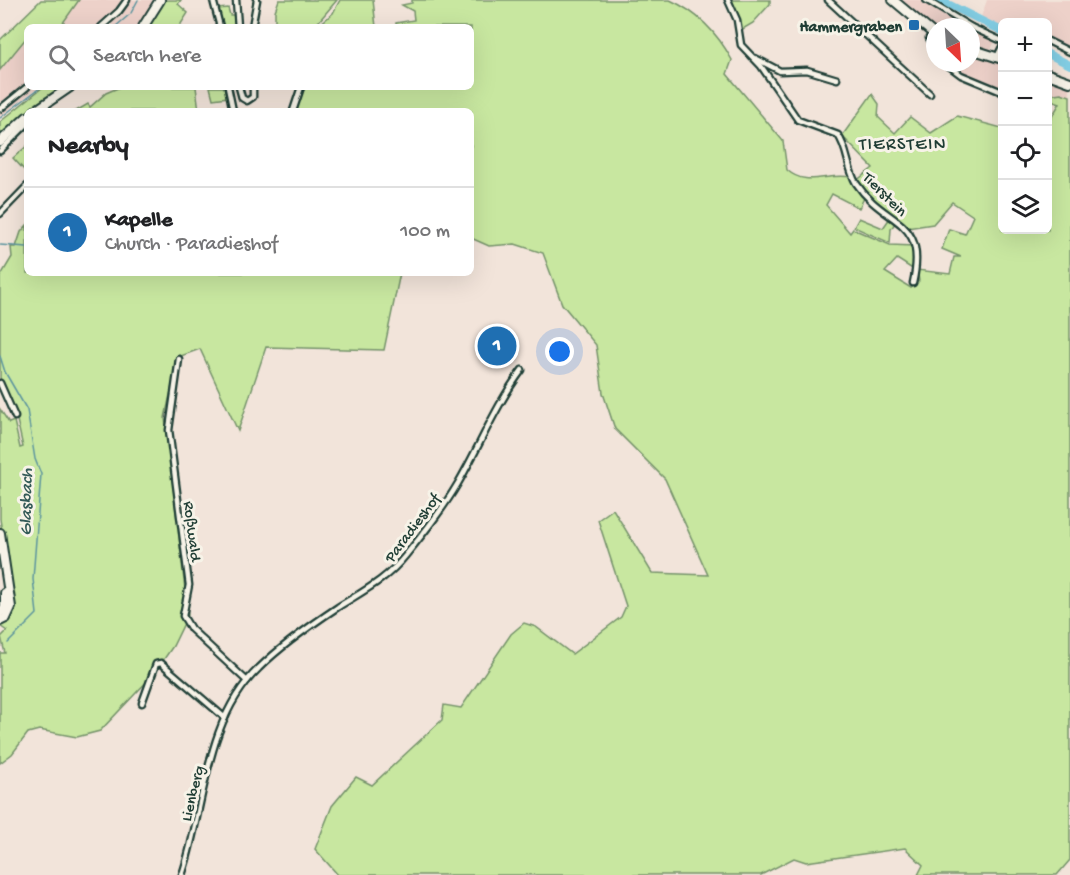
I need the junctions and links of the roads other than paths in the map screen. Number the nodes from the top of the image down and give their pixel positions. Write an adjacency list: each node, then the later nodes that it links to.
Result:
1 (127, 0): 11 (street)
2 (160, 0): 12 (main road)
3 (213, 0): 13 (street)
4 (236, 0): 14 (street)
5 (257, 0): 15 (street)
6 (728, 0): 22 (street, Tierstein)
7 (828, 0): 35 (street)
8 (893, 0): 16 (main road)
9 (926, 0): 10 (street)
10 (956, 18)
11 (104, 24)
12 (145, 24)
13 (219, 24)
14 (238, 24)
15 (253, 24)
16 (926, 27)
17 (980, 31): 18 (street)
18 (998, 39)
19 (1052, 43): 21 (street)
20 (980, 52): 23 (main road)
21 (1070, 52)
22 (753, 57): 26 (street); 48 (street, Tierstein)
23 (998, 57)
24 (957, 72): 34 (street)
25 (1052, 76): 27 (main road)
26 (837, 79)
27 (1070, 82)
28 (24, 89): 41 (street)
29 (65, 90): 36 (main road)
30 (229, 90): 39 (street)
31 (240, 90): 32 (street)
32 (253, 90)
33 (301, 90): 40 (street)
34 (998, 90)
35 (930, 94)
36 (50, 100): 37 (main road); 38 (street)
37 (39, 108)
38 (44, 108)
39 (232, 108)
40 (294, 108)
41 (0, 109)
42 (24, 120): 44 (main road)
43 (24, 127): 45 (street)
44 (0, 142)
45 (0, 151)
46 (24, 189): 47 (street)
47 (0, 214)
48 (913, 283)
49 (179, 359): 57 (street, Roßwald)
50 (522, 370): 57 (street, Paradieshof)
51 (1, 387): 52 (street)
52 (15, 417)
53 (0, 533): 56 (main road)
54 (0, 561): 55 (main road)
55 (0, 613)
56 (0, 621)
57 (247, 681): 59 (street, Lienberg)
58 (142, 704): 59 (street)
59 (225, 718): 60 (street, Lienberg)
60 (182, 875)

